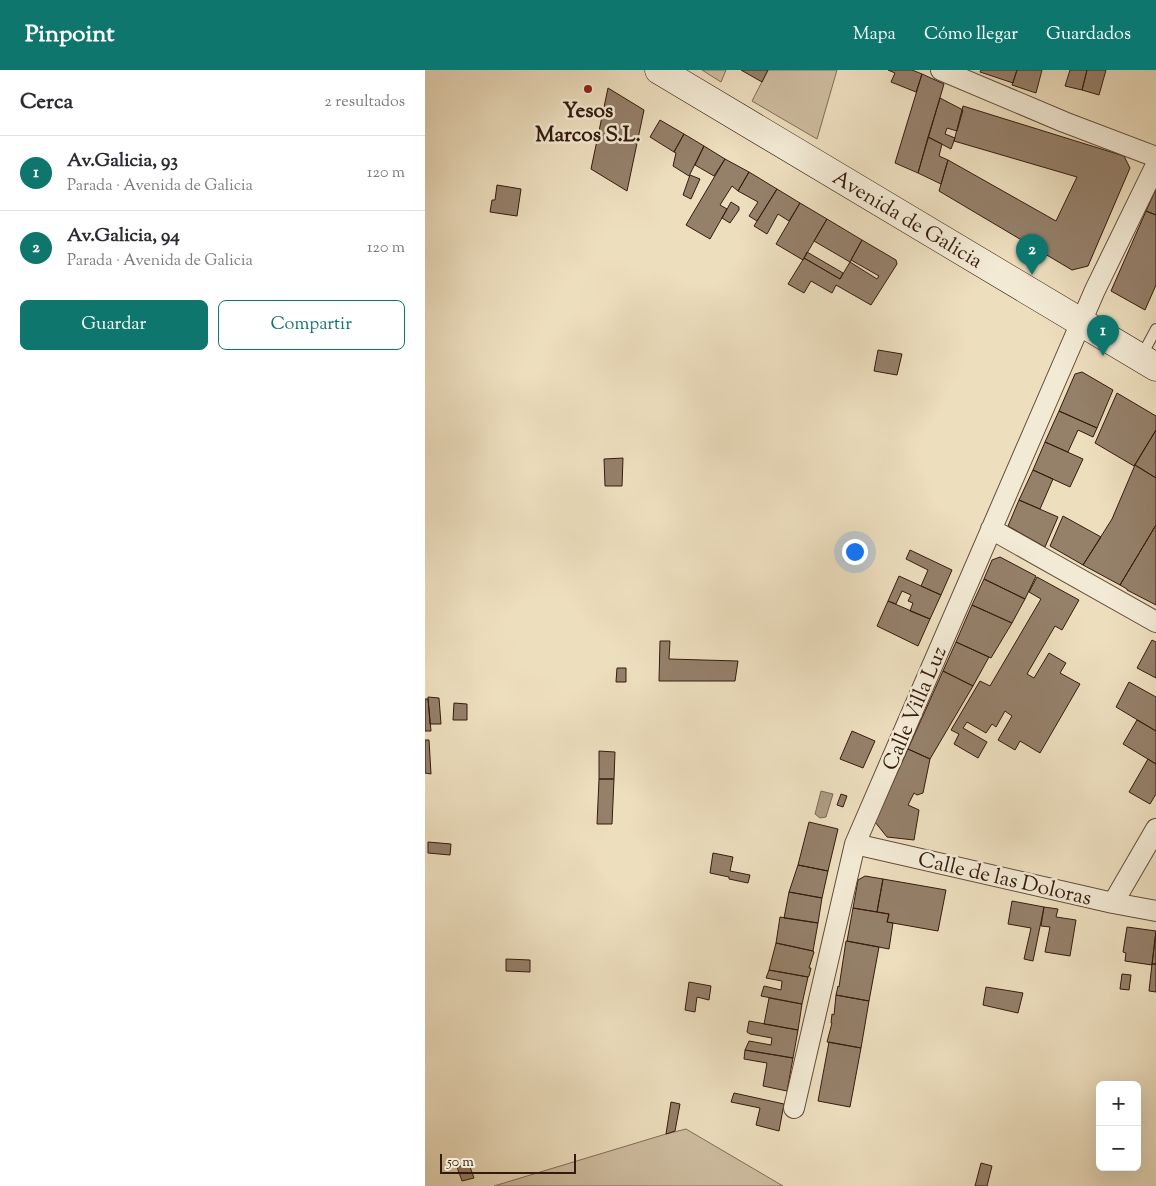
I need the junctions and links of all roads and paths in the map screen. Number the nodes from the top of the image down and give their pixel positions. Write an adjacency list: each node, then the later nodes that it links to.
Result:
1 (659, 70): 5 (main road, Avenida de Galicia)
2 (941, 70): 3 (street)
3 (1156, 157)
4 (1156, 164): 5 (street, Calle Villa Luz)
5 (1081, 322): 7 (main road, Avenida de Galicia); 8 (street, Calle Villa Luz)
6 (1156, 329): 7 (lane)
7 (1148, 363)
8 (991, 529): 9 (street); 11 (street, Calle Villa Luz)
9 (1156, 622)
10 (1156, 829): 12 (street)
11 (855, 844): 12 (street, Calle de las Doloras); 14 (street, Calle Villa Luz)
12 (1113, 903): 13 (street, Calle de las Doloras)
13 (1156, 911)
14 (794, 1108)

